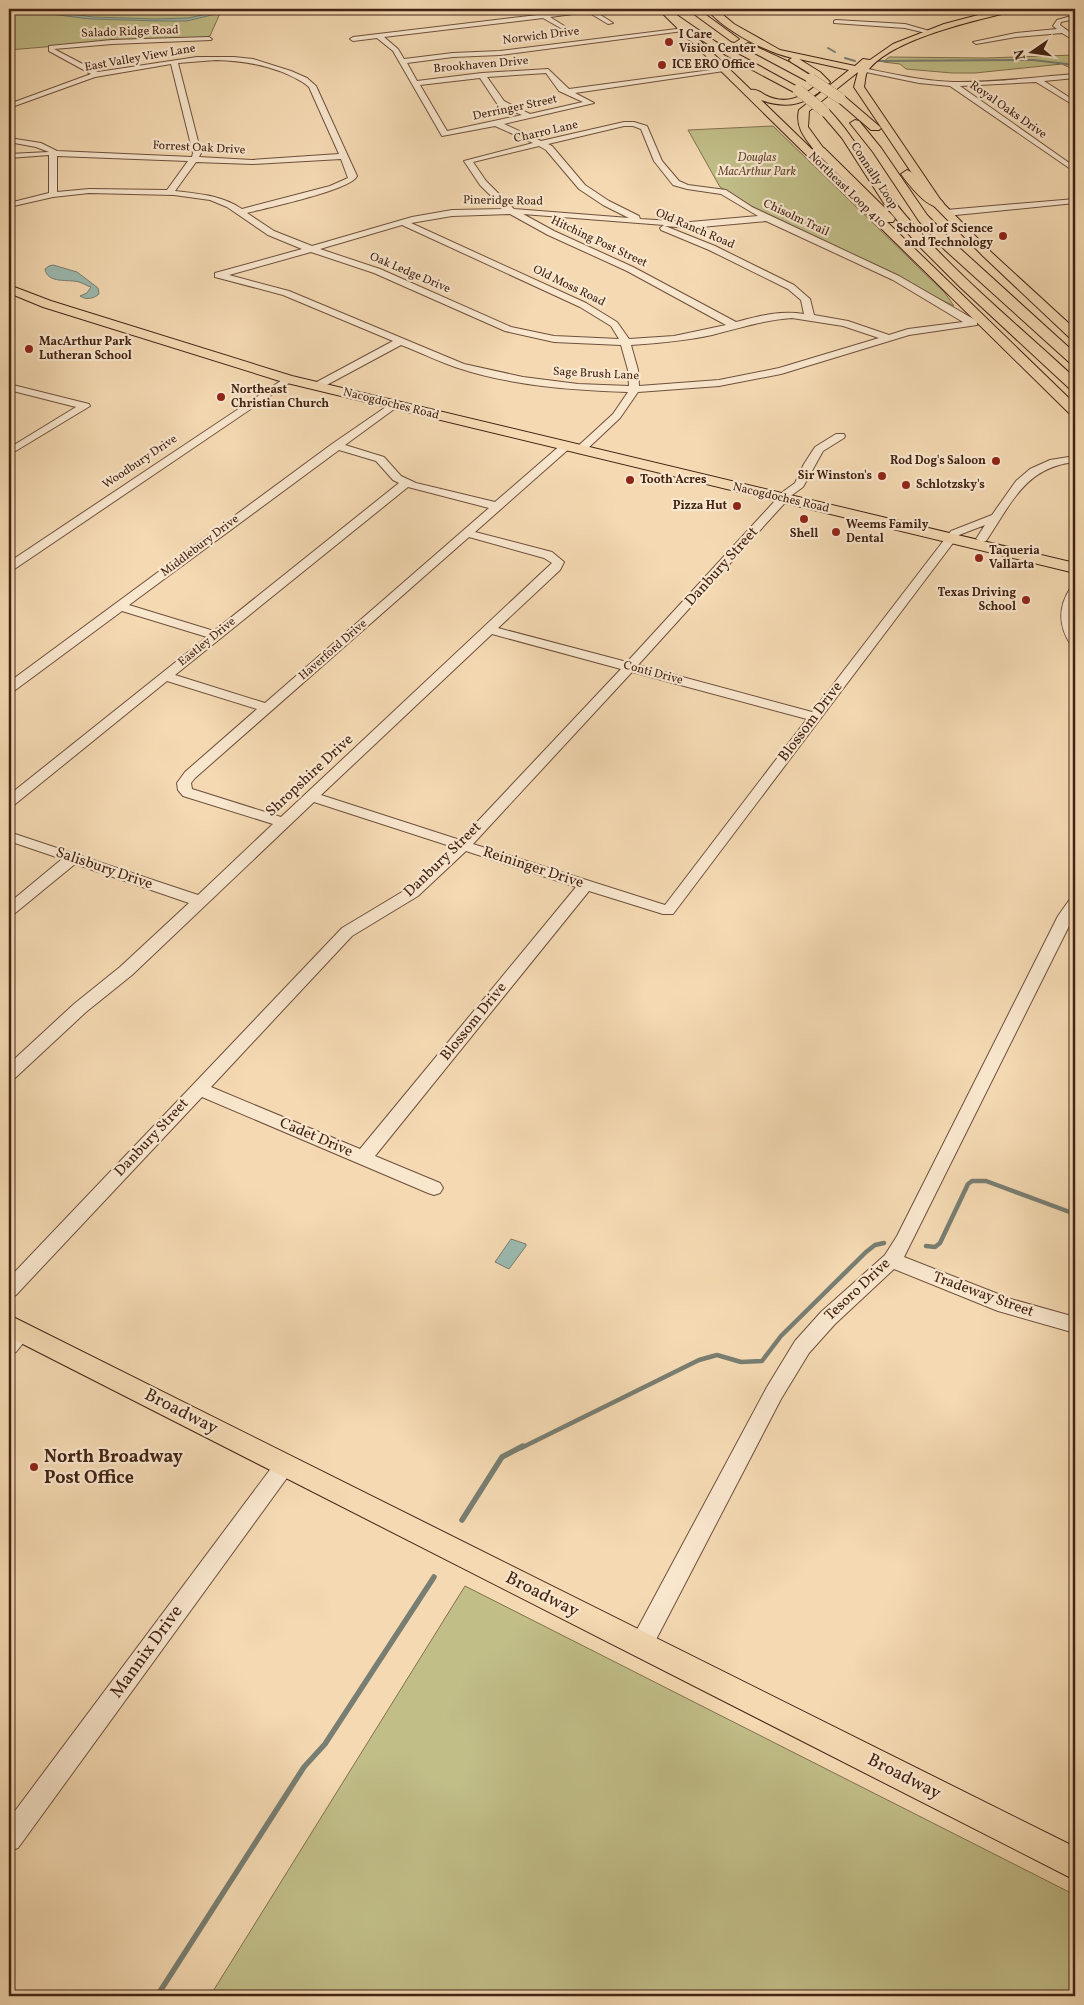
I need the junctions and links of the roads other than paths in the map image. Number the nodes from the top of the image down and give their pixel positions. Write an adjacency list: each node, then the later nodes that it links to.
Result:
1 (601, 9): 8 (street)
2 (676, 9): 39 (highway, Connally Loop)
3 (692, 9): 28 (highway)
4 (704, 9): 18 (highway)
5 (711, 9): 18 (main road)
6 (997, 9): 10 (main road)
7 (1011, 9): 10 (main road)
8 (589, 10): 11 (street); 13 (street)
9 (664, 10): 19 (main road, Northeast Loop 410); 39 (highway)
10 (980, 14): 20 (main road)
11 (544, 16): 17 (street); 22 (street)
12 (1075, 17): 21 (street)
13 (603, 19): 14 (street); 16 (street)
14 (594, 20)
15 (836, 22): 20 (street)
16 (610, 23)
17 (566, 26)
18 (731, 26): 29 (main road)
19 (682, 29): 30 (street, Norwich Drive); 35 (main road, Northeast Loop 410)
20 (926, 31): 26 (main road); 33 (main road)
21 (1062, 31): 25 (street); 27 (street)
22 (378, 36): 24 (street); 30 (street)
23 (209, 39): 36 (street, Salado Ridge Road)
24 (353, 39)
25 (1075, 39)
26 (897, 41): 32 (main road); 33 (main road)
27 (976, 42)
28 (740, 43): 39 (highway)
29 (777, 52): 32 (main road); 39 (main road)
30 (402, 61): 41 (street)
31 (174, 62): 36 (street, East Valley View Lane); 60 (street, East Valley View Lane); 61 (street)
32 (845, 65): 33 (main road)
33 (859, 70): 39 (main road); 42 (street); 44 (main road); 46 (main road)
34 (548, 71): 37 (street, Brookhaven Drive); 43 (street)
35 (727, 72): 39 (main road); 43 (street); 66 (main road, Northeast Loop 410)
36 (98, 75): 45 (street, East Valley View Lane)
37 (482, 75): 41 (street, Brookhaven Drive); 50 (street)
38 (1075, 76): 40 (street)
39 (806, 80): 46 (highway, Connally Loop, bridge); 46 (highway, bridge)
40 (1037, 80): 42 (street); 47 (street)
41 (415, 83): 51 (street, Derringer Street)
42 (952, 84): 63 (street, Royal Oaks Drive)
43 (566, 92): 50 (street, Derringer Street)
44 (863, 93): 46 (main road); 69 (main road)
45 (39, 97): 48 (street, East Valley View Lane); 49 (street)
46 (831, 101): 56 (main road); 69 (highway); 78 (highway, Connally Loop); 86 (highway, Connally Loop)
47 (1075, 104)
48 (9, 106)
49 (17, 113)
50 (529, 116): 51 (street, Derringer Street)
51 (496, 123): 54 (street, Old Ranch Road)
52 (630, 124): 54 (street, Charro Lane); 72 (street, Chisolm Trail)
53 (9, 140): 58 (street)
54 (542, 145): 62 (street, Charro Lane); 74 (street, Old Ranch Road)
55 (9, 147): 57 (street)
56 (820, 150): 66 (main road); 78 (highway)
57 (9, 151)
58 (53, 153): 59 (street); 61 (street, Forrest Oak Drive); 65 (street)
59 (9, 156)
60 (344, 156): 61 (street, Forrest Oak Drive); 71 (street, East Valley View Lane)
61 (195, 158): 64 (street)
62 (468, 161): 70 (street, Hitching Post Street)
63 (1075, 170)
64 (169, 192): 65 (street, Oak Ledge Drive); 71 (street, Oak Ledge Drive)
65 (53, 195): 68 (street, Oak Ledge Drive)
66 (858, 201): 80 (main road, Northeast Loop 410)
67 (1075, 201): 69 (street)
68 (9, 205)
69 (942, 209): 82 (main road)
70 (511, 211): 73 (street, Pineridge Road); 74 (street, Pineridge Road); 81 (street, Hitching Post Street)
71 (242, 212): 75 (street, Oak Ledge Drive)
72 (766, 218): 74 (street, Pineridge Road); 80 (street, Chisolm Trail)
73 (402, 222): 75 (street, Pineridge Road); 85 (street, Old Moss Road)
74 (650, 223): 79 (street, Old Ranch Road)
75 (310, 249): 76 (street, Pineridge Road); 85 (street, Oak Ledge Drive)
76 (218, 275): 84 (street, Sage Brush Lane)
77 (9, 289): 87 (main road, Nacogdoches Road)
78 (975, 293): 89 (highway, Connally Loop)
79 (809, 316): 81 (street, Oak Ledge Drive); 83 (street)
80 (978, 322): 83 (street, Sage Brush Lane); 93 (main road, Northeast Loop 410)
81 (735, 326): 85 (street, Oak Ledge Drive)
82 (1075, 336)
83 (887, 337): 91 (street, Sage Brush Lane)
84 (401, 341): 88 (street); 91 (street, Sage Brush Lane)
85 (624, 342): 91 (street, Old Moss Road)
86 (1075, 360)
87 (288, 380): 88 (main road, Nacogdoches Road); 108 (street, Woodbury Drive)
88 (317, 386): 92 (main road, Nacogdoches Road)
89 (1075, 386)
90 (9, 387): 97 (street)
91 (635, 389): 98 (street)
92 (393, 405): 95 (main road, Nacogdoches Road); 96 (street, Middlebury Drive)
93 (1075, 411)
94 (840, 436): 101 (street, Danbury Street)
95 (567, 445): 98 (main road, Nacogdoches Road); 102 (street, Haverford Drive)
96 (336, 446): 100 (street); 111 (street, Middlebury Drive)
97 (12, 447)
98 (581, 449): 101 (main road, Nacogdoches Road)
99 (1075, 459): 103 (street)
100 (406, 482): 102 (street); 113 (street, Eastley Drive)
101 (786, 496): 105 (main road, Nacogdoches Road); 115 (street, Danbury Street)
102 (496, 506): 104 (street, Haverford Drive)
103 (996, 517): 105 (street); 106 (street)
104 (466, 533): 112 (street, Shropshire Drive); 118 (street, Haverford Drive)
105 (953, 535): 106 (main road, Nacogdoches Road); 109 (main road, Nacogdoches Road); 119 (street, Blossom Drive)
106 (982, 539): 107 (main road, Nacogdoches Road)
107 (1075, 561)
108 (9, 567)
109 (1075, 568)
110 (1075, 590): 114 (street)
111 (119, 606): 113 (street); 117 (street, Middlebury Drive)
112 (491, 630): 115 (street, Conti Drive); 120 (street, Shropshire Drive)
113 (215, 635): 116 (street, Eastley Drive)
114 (1075, 642)
115 (630, 666): 119 (street, Conti Drive); 124 (street, Danbury Street)
116 (164, 676): 118 (street); 121 (street, Eastley Drive)
117 (9, 688)
118 (268, 708): 122 (street, Haverford Drive)
119 (815, 717): 130 (street, Blossom Drive)
120 (312, 797): 122 (street, Shropshire Drive); 124 (street, Reininger Drive)
121 (9, 802)
122 (284, 823): 127 (street, Shropshire Drive)
123 (9, 836): 125 (street, Salisbury Drive)
124 (462, 845): 126 (street, Reininger Drive); 132 (street, Danbury Street)
125 (72, 858): 127 (street, Salisbury Drive); 129 (street)
126 (586, 885): 130 (street, Reininger Drive); 133 (street, Blossom Drive)
127 (199, 901): 131 (street, Shropshire Drive)
128 (1075, 902): 135 (street, Tesoro Drive)
129 (9, 911)
130 (668, 911)
131 (9, 1074)
132 (198, 1088): 133 (street, Cadet Drive); 136 (street, Danbury Street)
133 (363, 1158): 134 (street, Cadet Drive)
134 (434, 1188)
135 (892, 1260): 137 (street, Tradeway Street); 140 (street, Tesoro Drive)
136 (9, 1290)
137 (1075, 1325)
138 (13, 1334): 139 (main road, Broadway)
139 (285, 1465): 140 (main road, Broadway); 141 (street, Mannix Drive)
140 (641, 1645): 142 (main road, Broadway)
141 (9, 1839)
142 (1075, 1864)

